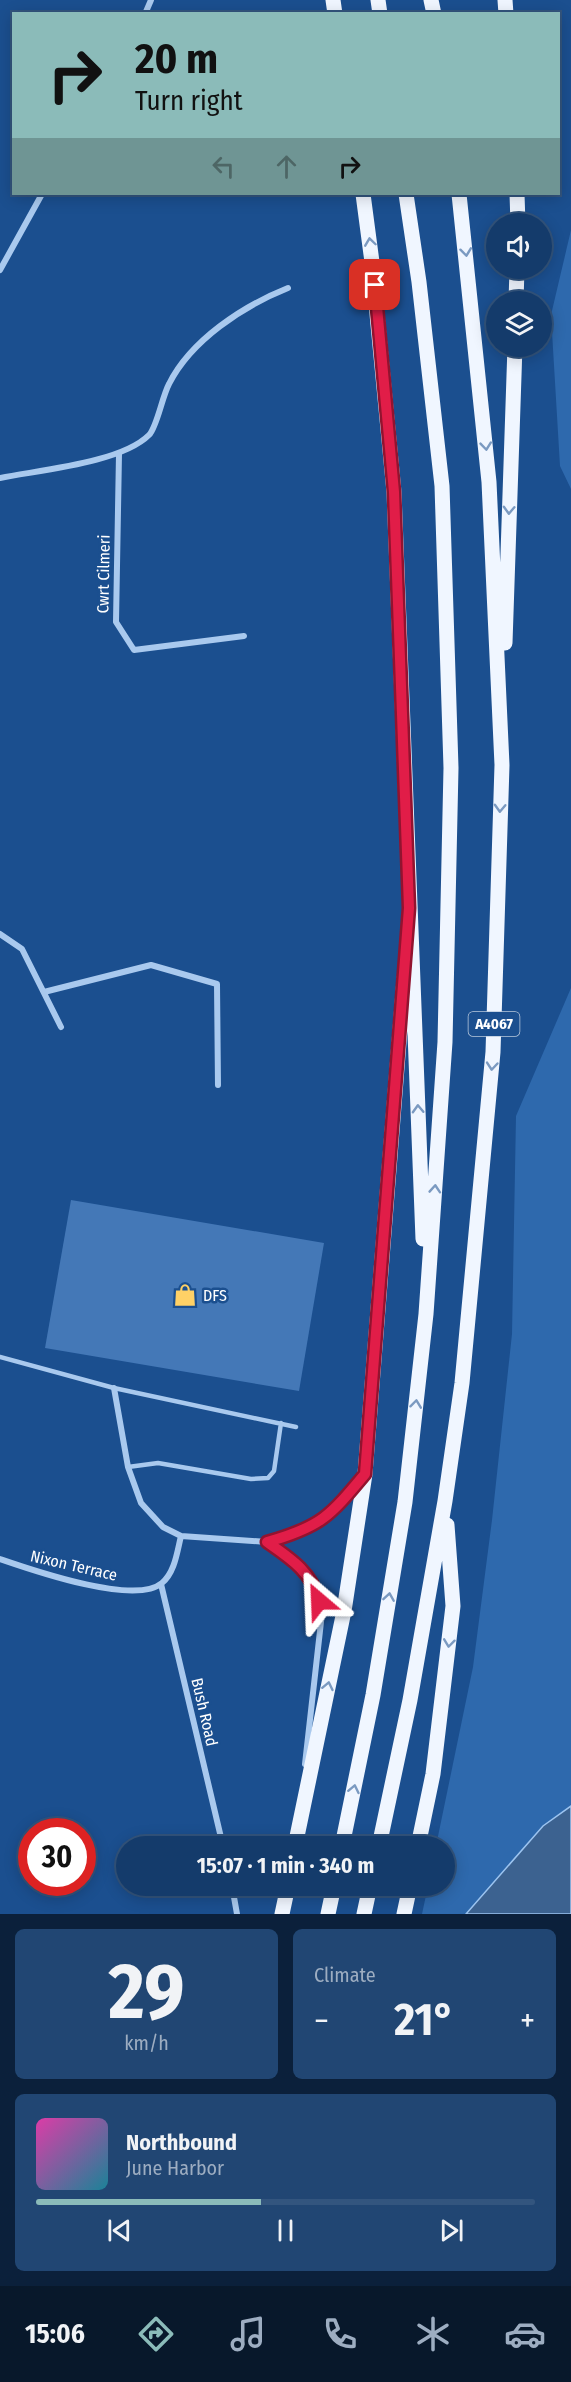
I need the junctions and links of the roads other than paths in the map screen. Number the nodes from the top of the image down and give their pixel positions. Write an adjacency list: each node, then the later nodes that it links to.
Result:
1 (41, 195): 7 (street)
2 (363, 195): 14 (main road, one-way to 2)
3 (406, 195): 19 (main road, A4067, one-way to 3)
4 (459, 195): 13 (main road, A4067, one-way to 13)
5 (517, 195): 6 (main road)
6 (518, 213)
7 (0, 270)
8 (288, 288): 10 (street)
9 (514, 357): 13 (main road, one-way to 13)
10 (119, 454): 11 (street); 12 (street, Cwrt Cilmeri)
11 (0, 478)
12 (244, 636)
13 (501, 765): 26 (main road, A4067, one-way to 26)
14 (409, 908): 19 (main road, one-way to 14); 25 (main road)
15 (0, 934): 16 (street)
16 (44, 992): 17 (street); 18 (street)
17 (61, 1027)
18 (218, 1085)
19 (426, 1314): 34 (main road, A4067, one-way to 19)
20 (0, 1357): 21 (lane)
21 (114, 1388): 22 (lane); 24 (street)
22 (281, 1423): 23 (lane); 24 (lane)
23 (296, 1427)
24 (128, 1467): 27 (street)
25 (365, 1474): 28 (street); 33 (main road, one-way to 25)
26 (445, 1501): 35 (main road, A4067); 36 (main road, one-way to 36)
27 (181, 1536): 28 (street); 30 (street)
28 (267, 1542): 32 (street)
29 (0, 1559): 30 (street, Nixon Terrace)
30 (161, 1584): 31 (street, Bush Road)
31 (221, 1836)
32 (296, 1836)
33 (297, 1836)
34 (344, 1836)
35 (381, 1836)
36 (420, 1836)
37 (234, 1896): 42 (street)
38 (286, 1896): 43 (main road)
39 (332, 1896): 44 (main road)
40 (368, 1896): 45 (main road)
41 (408, 1896): 46 (main road)
42 (237, 1914)
43 (282, 1914)
44 (328, 1914)
45 (364, 1914)
46 (404, 1914)

